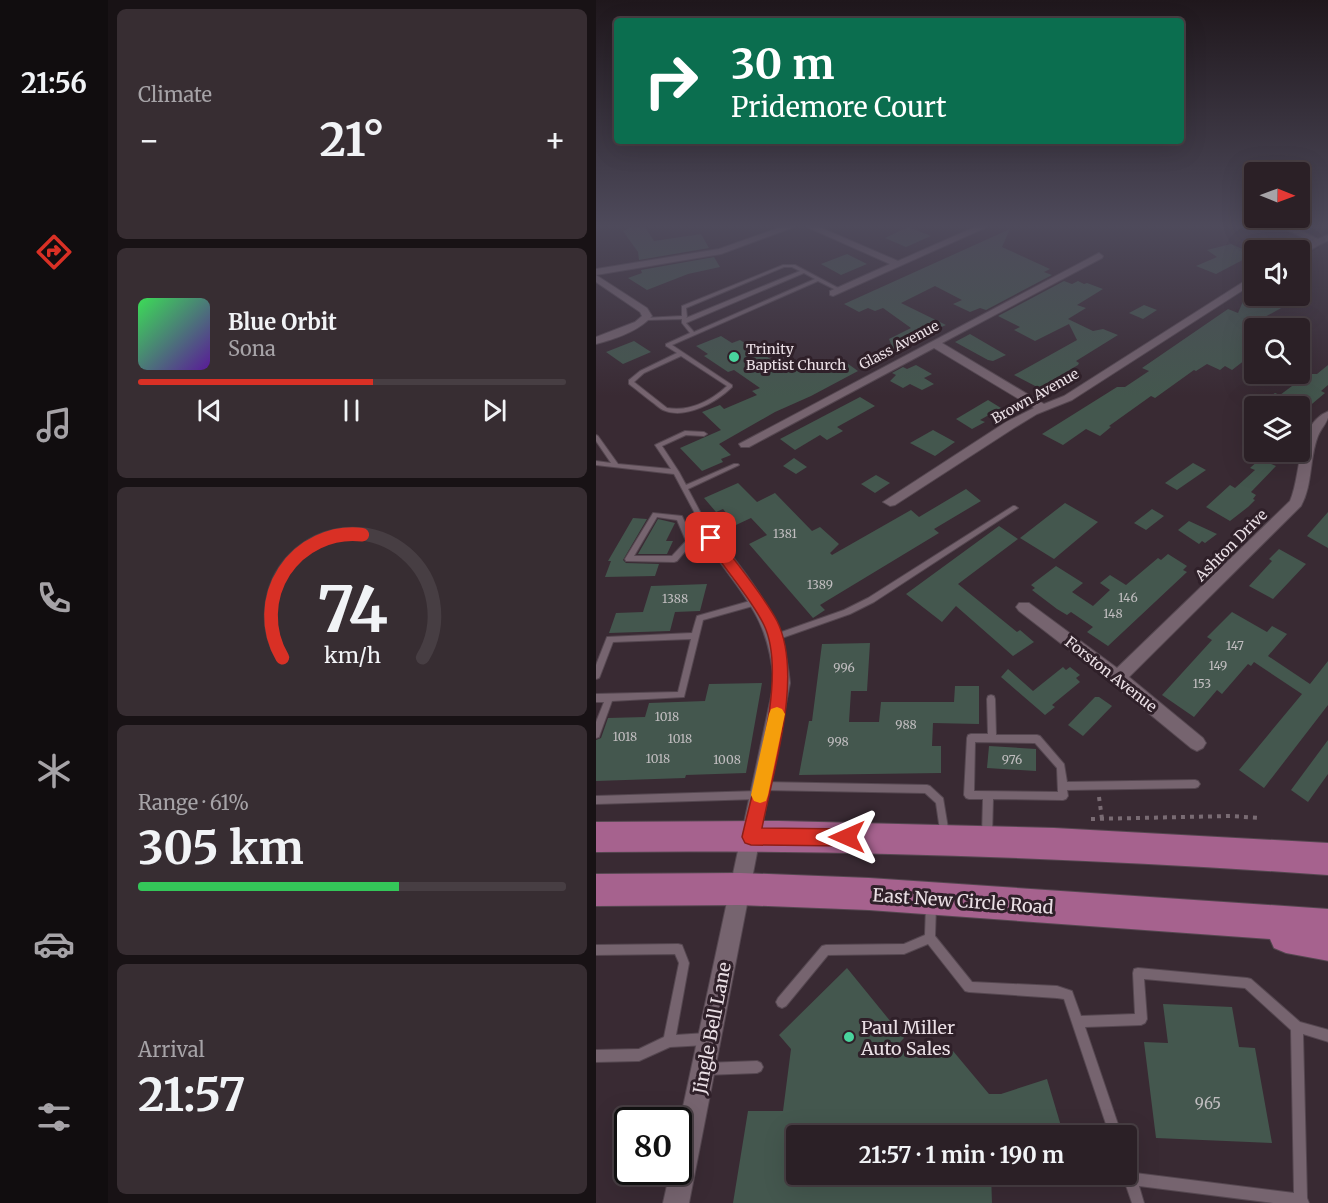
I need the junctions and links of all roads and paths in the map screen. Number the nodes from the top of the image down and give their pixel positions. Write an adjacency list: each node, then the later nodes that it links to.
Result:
1 (604, 283): 10 (street)
2 (742, 283): 11 (lane)
3 (775, 283): 11 (lane)
4 (808, 283): 12 (lane)
5 (824, 283): 9 (lane)
6 (855, 283): 9 (street)
7 (1048, 283): 14 (street, Glass Avenue)
8 (1244, 285): 16 (street, Brown Avenue)
9 (836, 291)
10 (646, 319): 11 (lane); 13 (street)
11 (684, 319): 12 (lane)
12 (693, 333): 15 (lane)
13 (596, 341)
14 (934, 343): 16 (street); 20 (street, Glass Avenue)
15 (680, 354): 15 (lane)
16 (1043, 408): 26 (street, Brown Avenue)
17 (1328, 414): 35 (street, Ashton Drive)
18 (704, 435): 24 (lane)
19 (596, 437): 22 (lane)
20 (745, 444)
21 (596, 463): 22 (lane)
22 (616, 465): 24 (lane)
23 (736, 465): 25 (lane)
24 (676, 472): 25 (lane)
25 (685, 488): 28 (lane)
26 (890, 502)
27 (1015, 508): 33 (lane)
28 (711, 538): 29 (lane); 30 (street, Jingle Bell Lane)
29 (690, 541): 29 (lane)
30 (757, 602): 32 (lane); 33 (street, Jingle Bell Lane)
31 (1024, 607): 35 (street, Forston Avenue)
32 (695, 636): 34 (lane); 37 (lane)
33 (776, 637): 45 (street, Jingle Bell Lane)
34 (596, 676)
35 (1118, 678): 41 (street, Forston Avenue)
36 (596, 698): 37 (lane)
37 (609, 698): 39 (lane)
38 (991, 699): 40 (lane)
39 (596, 734)
40 (992, 738): 44 (lane); 46 (lane)
41 (1197, 743)
42 (1196, 783): 43 (lane)
43 (1097, 785): 44 (lane); 50 (path)
44 (1062, 786): 46 (lane)
45 (761, 790): 47 (lane); 52 (street, Jingle Bell Lane); 53 (lane)
46 (988, 795): 54 (lane)
47 (596, 800)
48 (1261, 818): 50 (path)
49 (1091, 819): 50 (path)
50 (1102, 819)
51 (596, 837): 52 (highway)
52 (751, 837): 53 (highway); 58 (street, Jingle Bell Lane)
53 (944, 838): 54 (highway)
54 (987, 840): 56 (highway)
55 (1328, 845): 56 (highway)
56 (1176, 848): 57 (highway)
57 (1328, 859)
58 (740, 889): 59 (highway, East New Circle Road); 60 (highway, East New Circle Road); 70 (street, Jingle Bell Lane)
59 (596, 890)
60 (932, 898): 61 (highway, East New Circle Road); 63 (lane)
61 (1186, 916): 62 (highway, East New Circle Road); 64 (highway)
62 (1328, 926)
63 (930, 938): 66 (lane); 67 (lane)
64 (1328, 944)
65 (596, 950): 71 (lane)
66 (782, 1002)
67 (1077, 1022): 68 (lane); 75 (lane)
68 (1297, 1027): 69 (lane); 78 (lane)
69 (1328, 1036)
70 (710, 1039): 71 (lane); 74 (street, Jingle Bell Lane)
71 (669, 1041): 72 (lane)
72 (596, 1056)
73 (757, 1067): 74 (lane)
74 (703, 1069): 79 (street, Jingle Bell Lane)
75 (1112, 1125)
76 (1137, 1175): 78 (lane)
77 (1133, 1185): 80 (lane)
78 (1302, 1202)
79 (676, 1203)
80 (1139, 1203)

